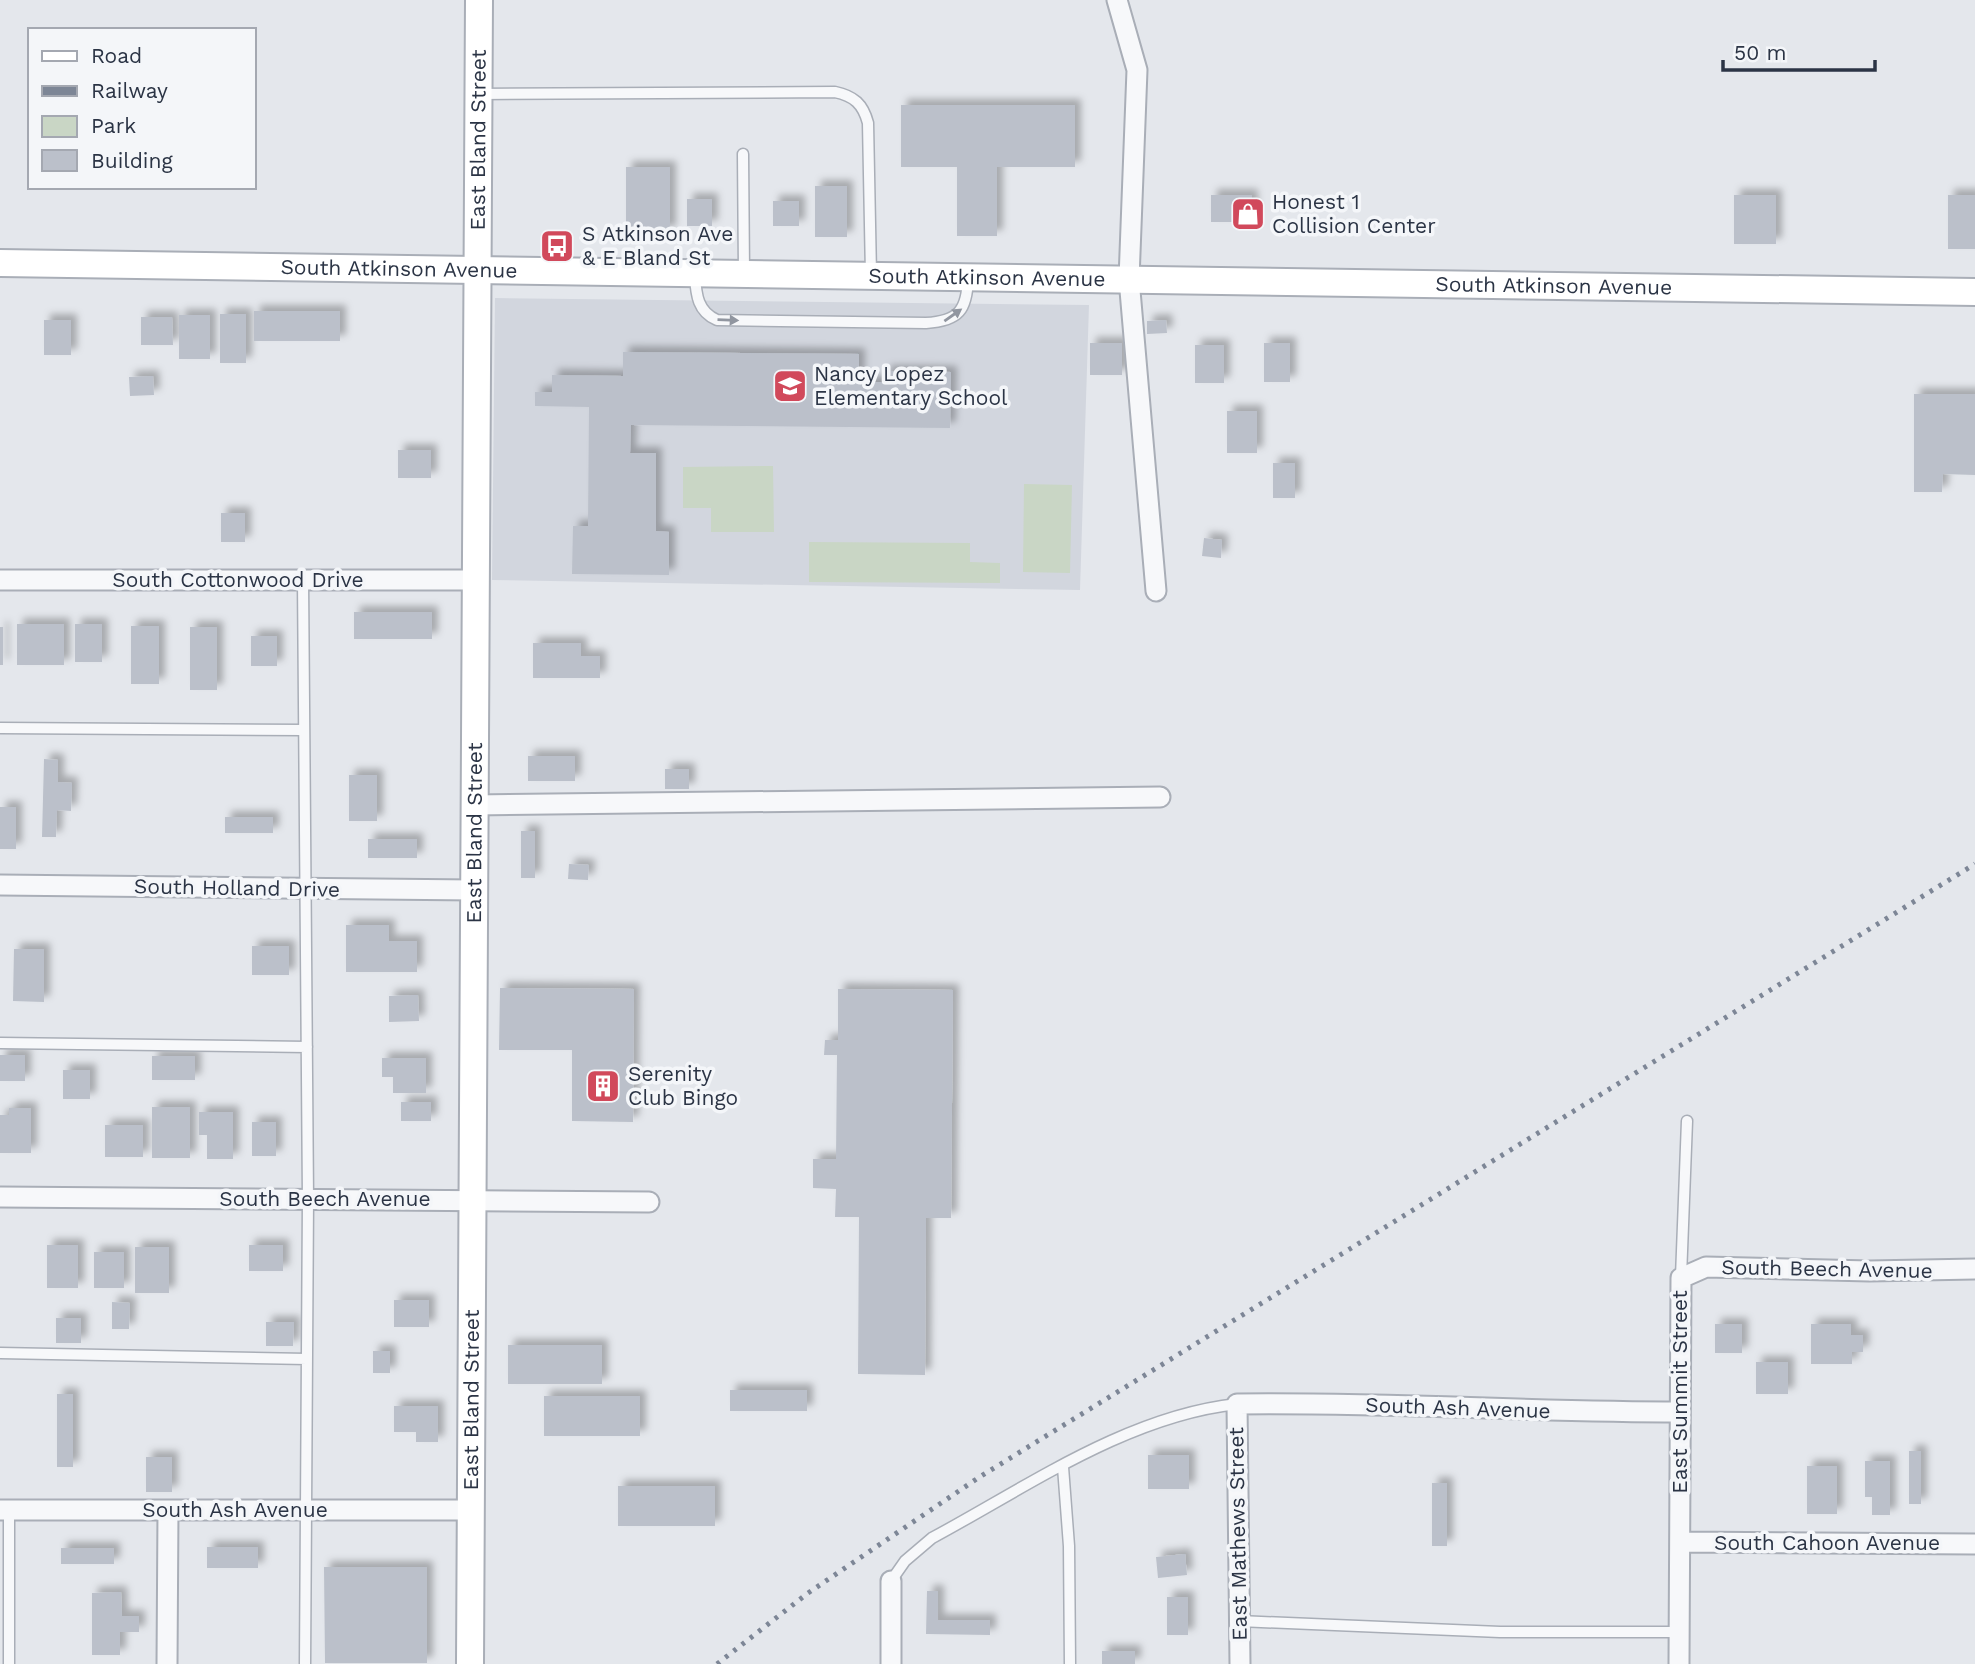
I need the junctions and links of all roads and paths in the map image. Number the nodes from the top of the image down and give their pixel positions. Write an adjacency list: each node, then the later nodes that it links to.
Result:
1 (478, 0): 3 (main road, East Bland Street)
2 (1117, 0): 11 (street)
3 (478, 94): 6 (main road, East Bland Street); 9 (lane)
4 (743, 153): 8 (lane)
5 (0, 263): 6 (main road, South Atkinson Avenue)
6 (477, 269): 7 (main road, South Atkinson Avenue); 15 (main road, East Bland Street)
7 (695, 272): 8 (main road, South Atkinson Avenue); 10 (lane, one-way to 10)
8 (744, 273): 9 (main road, South Atkinson Avenue)
9 (872, 275): 10 (main road, South Atkinson Avenue)
10 (968, 276): 11 (main road, South Atkinson Avenue)
11 (1129, 279): 12 (main road, South Atkinson Avenue); 16 (street)
12 (1975, 292)
13 (0, 580): 14 (street, South Cottonwood Drive)
14 (303, 580): 15 (street, South Cottonwood Drive); 18 (lane)
15 (475, 580): 20 (main road, East Bland Street)
16 (1156, 591)
17 (0, 728): 18 (lane)
18 (304, 730): 22 (lane)
19 (1160, 797): 20 (street)
20 (474, 805): 23 (main road, East Bland Street)
21 (0, 885): 22 (street, South Holland Drive)
22 (306, 888): 23 (street, South Holland Drive); 25 (lane)
23 (474, 890): 29 (main road, East Bland Street)
24 (0, 1043): 25 (lane)
25 (307, 1047): 28 (lane)
26 (1687, 1121): 32 (lane, East Summit Street)
27 (0, 1197): 28 (street, South Beech Avenue)
28 (308, 1199): 29 (street, South Beech Avenue); 34 (lane)
29 (472, 1200): 30 (street, South Beech Avenue); 41 (main road, East Bland Street)
30 (649, 1202)
31 (1975, 1269): 32 (street, South Beech Avenue)
32 (1681, 1278): 36 (street, East Summit Street)
33 (0, 1353): 34 (lane)
34 (306, 1359): 40 (lane)
35 (1237, 1404): 36 (street, South Ash Avenue); 37 (lane); 45 (street, East Mathews Street)
36 (1680, 1412): 42 (street, East Summit Street)
37 (1063, 1467): 44 (lane); 52 (lane)
38 (4, 1510): 39 (street, South Ash Avenue); 47 (lane)
39 (168, 1510): 40 (street, South Ash Avenue); 48 (street)
40 (306, 1510): 41 (street, South Ash Avenue); 49 (lane)
41 (470, 1510): 50 (main road, East Bland Street)
42 (1680, 1542): 43 (street, South Cahoon Avenue); 46 (street, East Summit Street)
43 (1975, 1544)
44 (891, 1581): 51 (street)
45 (1239, 1622): 46 (lane); 53 (street, East Mathews Street)
46 (1680, 1632): 54 (street, East Summit Street)
47 (9, 1664)
48 (167, 1664)
49 (305, 1664)
50 (470, 1664)
51 (891, 1664)
52 (1070, 1664)
53 (1240, 1664)
54 (1679, 1664)

